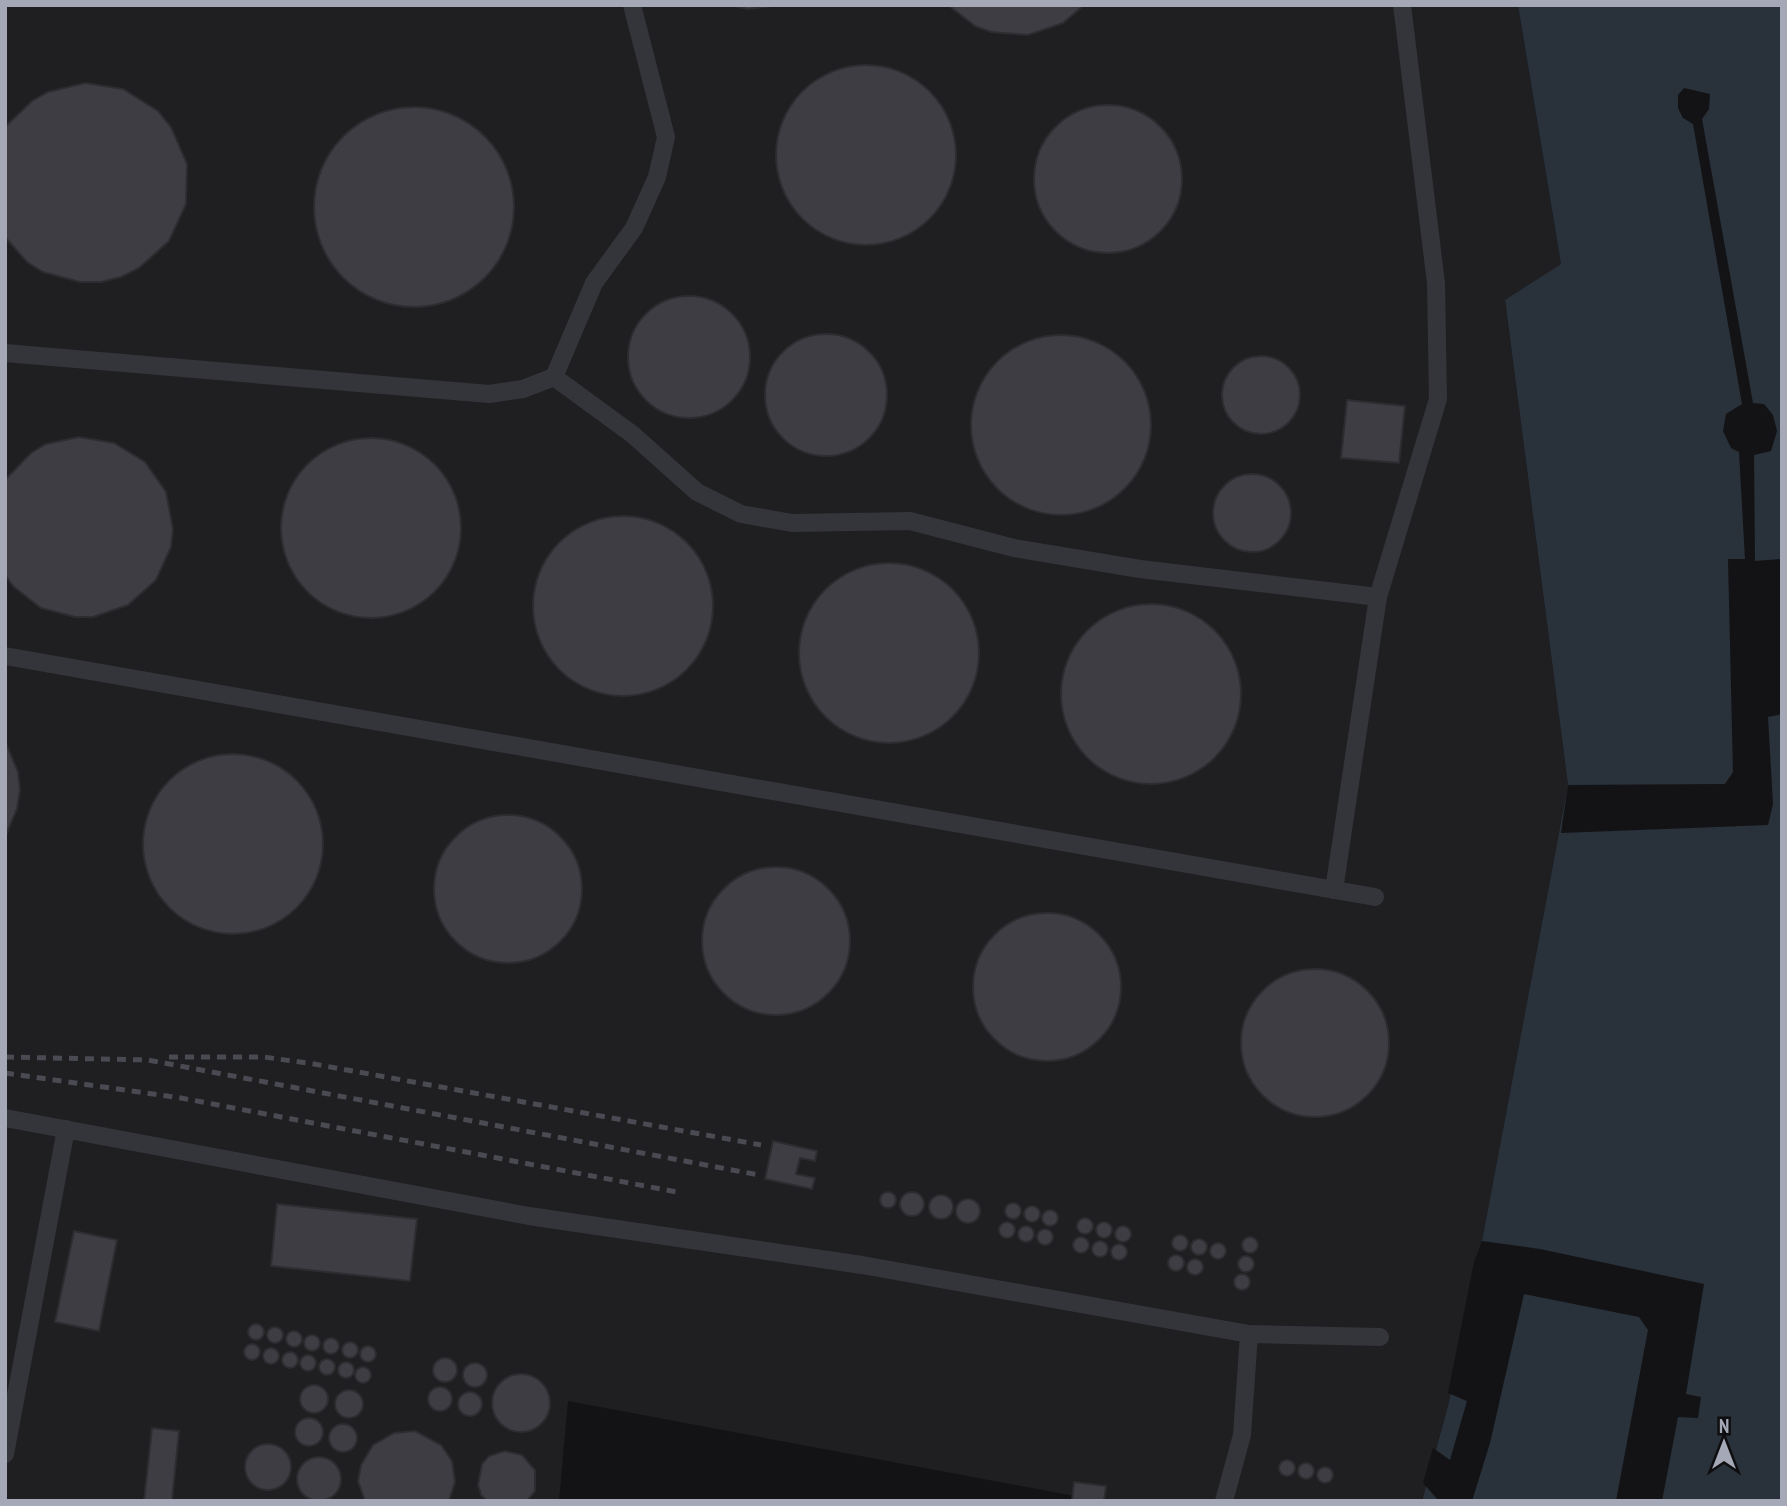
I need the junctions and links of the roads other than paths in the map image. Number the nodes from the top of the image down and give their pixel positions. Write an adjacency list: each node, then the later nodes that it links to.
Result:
1 (632, 5): 4 (lane)
2 (1402, 5): 5 (lane)
3 (5, 353): 4 (lane)
4 (554, 377): 5 (lane)
5 (1378, 597): 7 (lane)
6 (5, 656): 7 (lane)
7 (1334, 890): 8 (lane)
8 (1375, 897)
9 (5, 1118): 10 (lane)
10 (66, 1129): 11 (lane); 13 (lane)
11 (1249, 1334): 12 (lane); 14 (lane)
12 (1380, 1337)
13 (5, 1454)
14 (1224, 1501)

